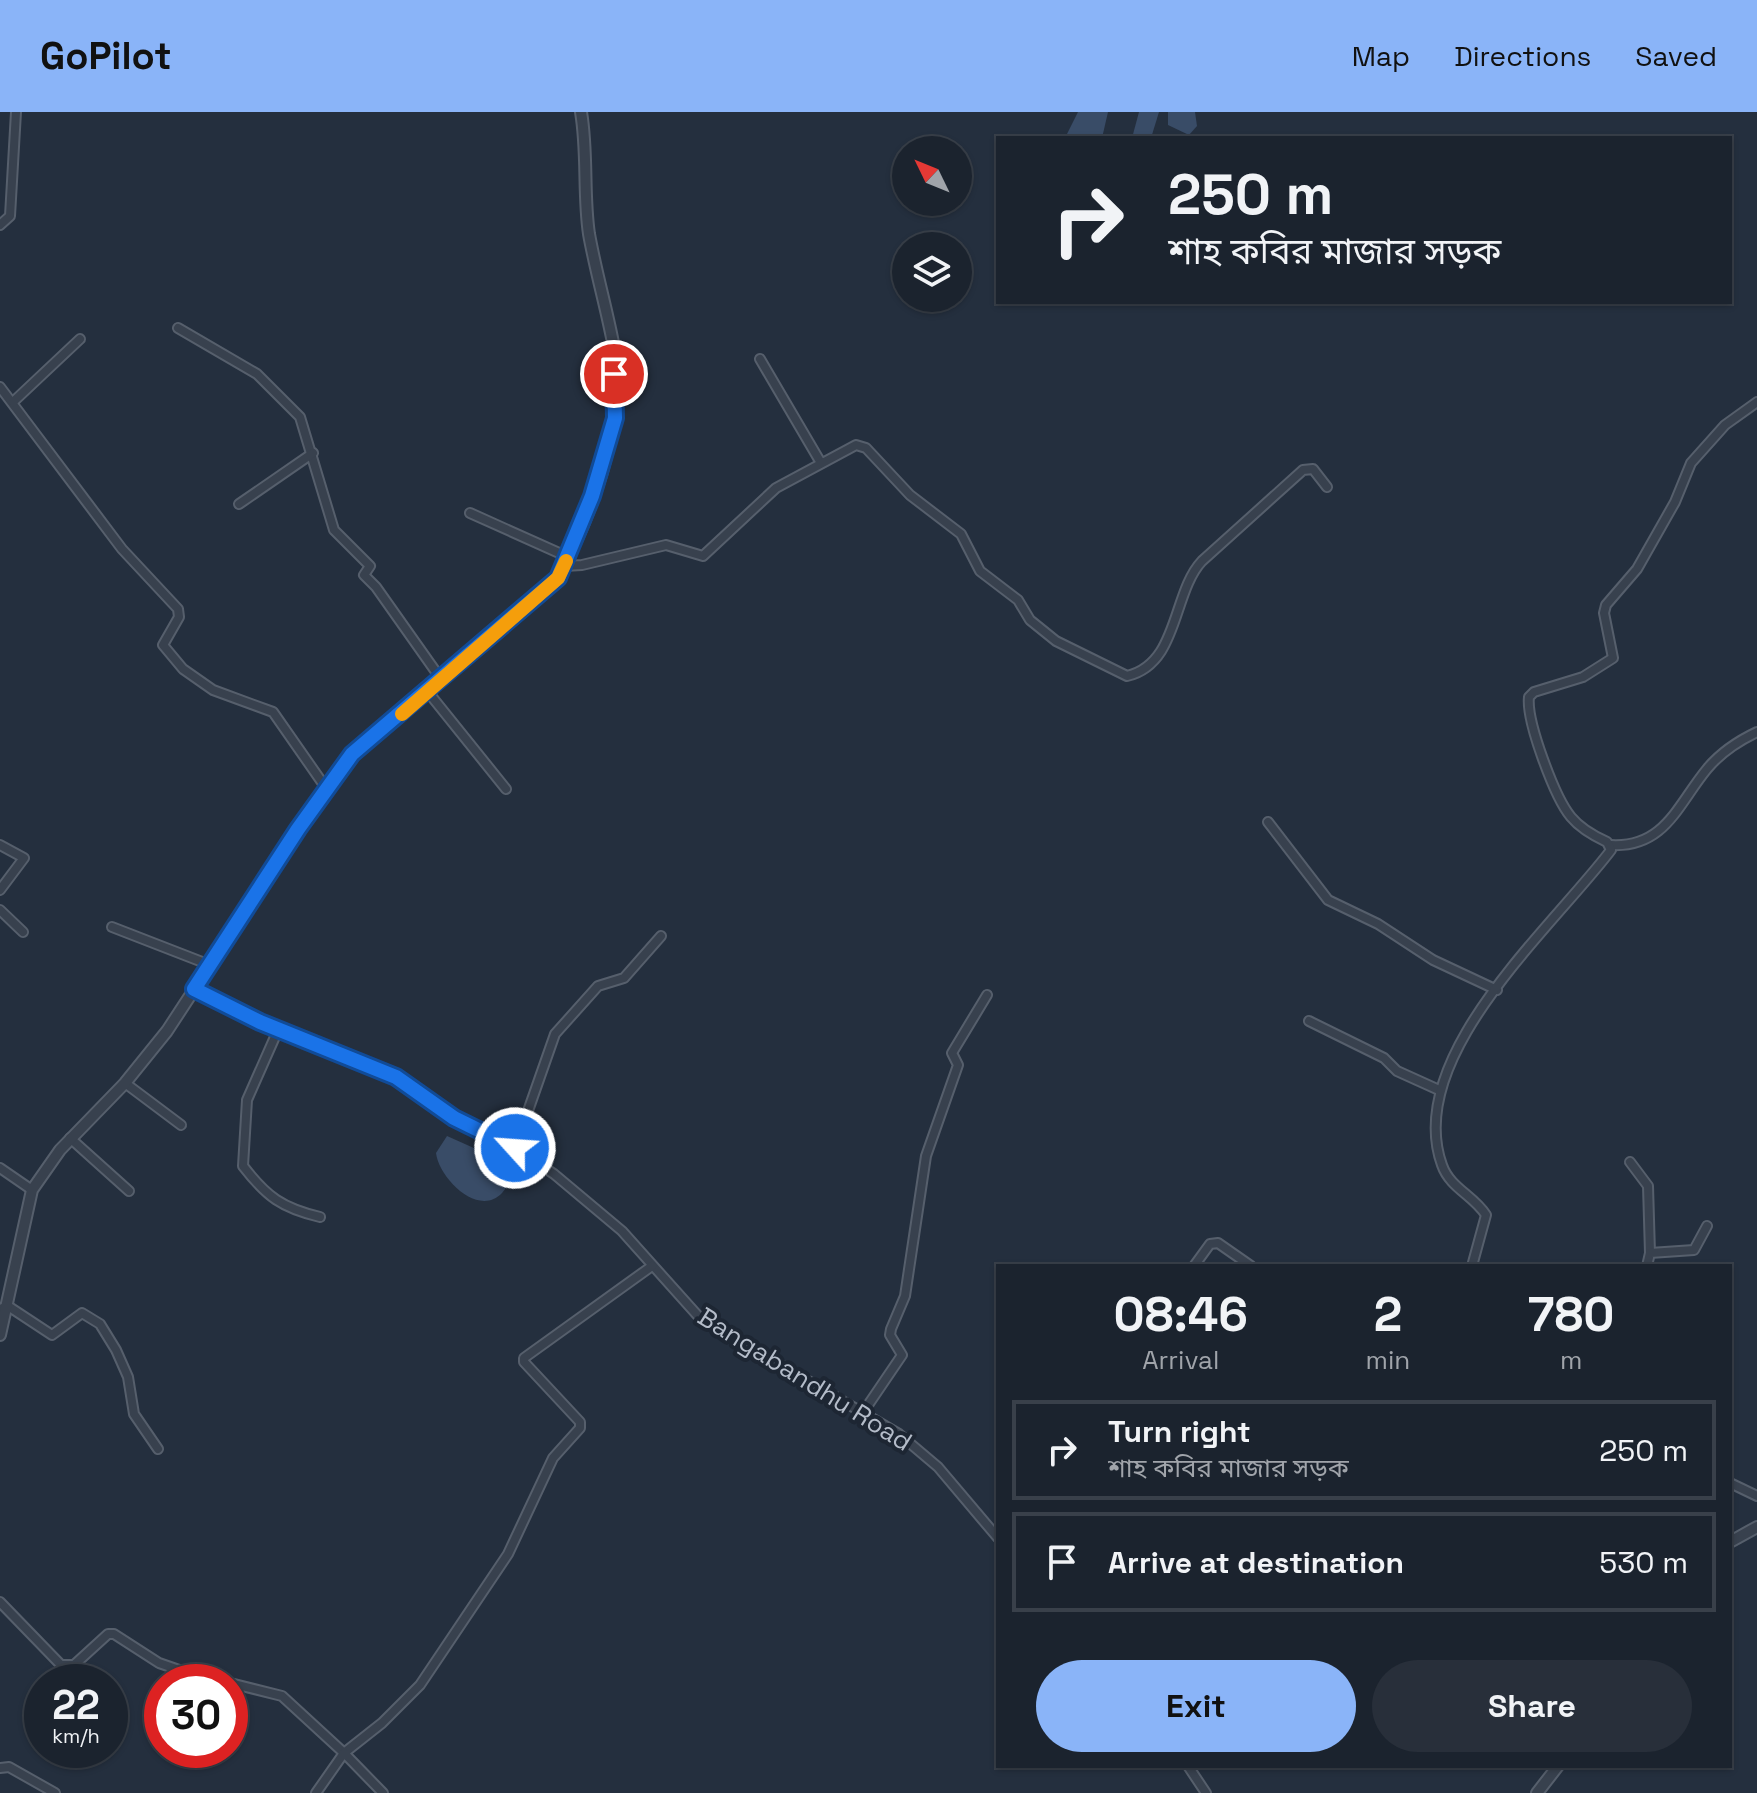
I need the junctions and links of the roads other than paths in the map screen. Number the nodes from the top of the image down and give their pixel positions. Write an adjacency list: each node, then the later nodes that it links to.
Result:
1 (16, 112): 3 (street)
2 (581, 112): 15 (street)
3 (0, 225)
4 (178, 328): 10 (street)
5 (80, 339): 8 (street)
6 (760, 359): 11 (street)
7 (0, 387): 8 (street)
8 (13, 402): 19 (street)
9 (1757, 402): 23 (street)
10 (313, 453): 13 (street); 16 (street)
11 (821, 463): 12 (street); 15 (street)
12 (1327, 487)
13 (239, 504)
14 (470, 513): 15 (street)
15 (566, 562): 16 (street)
16 (441, 679): 17 (street)
17 (428, 692): 19 (street); 20 (street)
18 (1757, 732): 23 (street)
19 (326, 788): 29 (street)
20 (506, 789)
21 (1268, 822): 31 (street)
22 (0, 845): 24 (street)
23 (1611, 845): 31 (street)
24 (0, 890)
25 (0, 910): 27 (street)
26 (112, 927): 29 (street)
27 (23, 932)
28 (661, 936): 39 (street)
29 (210, 965): 30 (street)
30 (194, 989): 34 (street, Bangabandhu Road); 35 (street)
31 (1497, 990): 36 (street)
32 (987, 995): 54 (street)
33 (1309, 1021): 36 (street)
34 (278, 1030): 39 (street, Bangabandhu Road); 44 (street)
35 (125, 1083): 37 (street); 38 (street)
36 (1439, 1090): 49 (street)
37 (181, 1125)
38 (70, 1138): 42 (street); 43 (street)
39 (515, 1148): 51 (street, Bangabandhu Road)
40 (1630, 1162): 46 (street)
41 (0, 1168): 42 (street)
42 (32, 1190): 52 (street)
43 (129, 1191)
44 (320, 1217)
45 (1707, 1226): 46 (street)
46 (1650, 1253): 50 (street)
47 (1195, 1264): 48 (street)
48 (1248, 1264)
49 (1473, 1264)
50 (1647, 1264)
51 (652, 1266): 54 (street, Bangabandhu Road); 62 (street)
52 (4, 1308): 53 (street); 55 (street)
53 (0, 1335)
54 (864, 1411): 59 (street, Bangabandhu Road)
55 (158, 1449)
56 (1732, 1484): 57 (street)
57 (1757, 1496)
58 (1757, 1527): 60 (street)
59 (996, 1536)
60 (1732, 1541)
61 (0, 1602): 62 (street)
62 (344, 1753): 67 (street); 68 (street)
63 (0, 1768): 66 (street)
64 (1189, 1768): 69 (street)
65 (1556, 1768): 70 (street)
66 (55, 1793)
67 (316, 1793)
68 (383, 1793)
69 (1206, 1793)
70 (1537, 1793)

